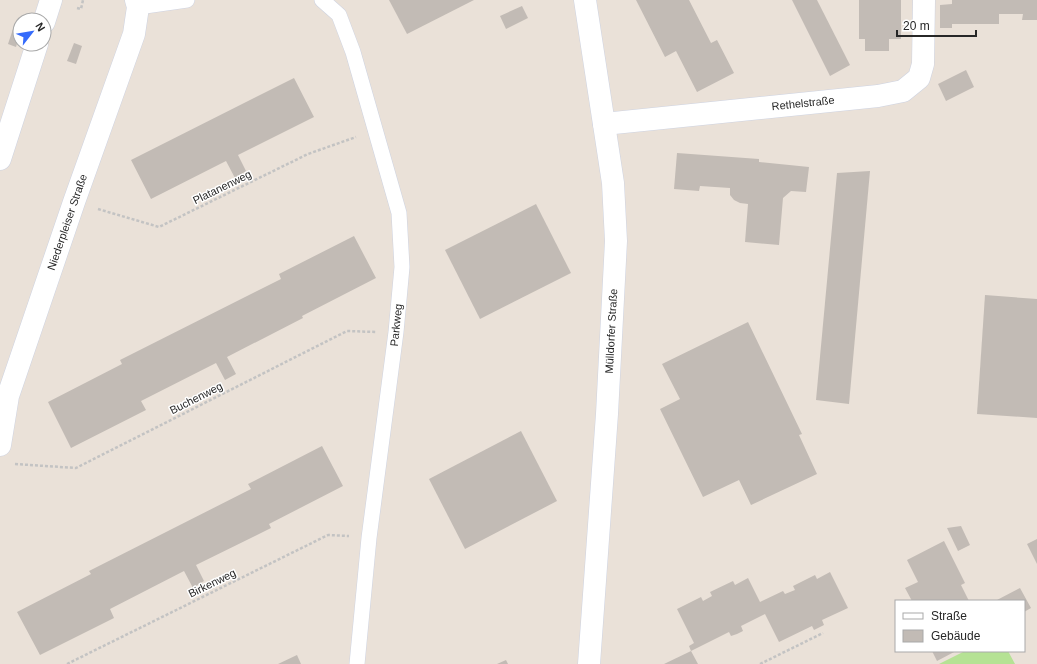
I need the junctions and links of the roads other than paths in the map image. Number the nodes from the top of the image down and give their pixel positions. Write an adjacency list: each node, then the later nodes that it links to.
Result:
1 (51, 0): 7 (street)
2 (187, 0): 6 (lane)
3 (322, 0): 12 (lane, Parkweg)
4 (585, 0): 9 (street, Mülldorfer Straße)
5 (924, 0): 9 (street, Rethelstraße)
6 (137, 4): 11 (street, Niederpleiser Straße)
7 (47, 12)
8 (34, 52): 10 (street)
9 (604, 124): 13 (street, Mülldorfer Straße)
10 (0, 159)
11 (4, 454)
12 (357, 664)
13 (589, 664)

